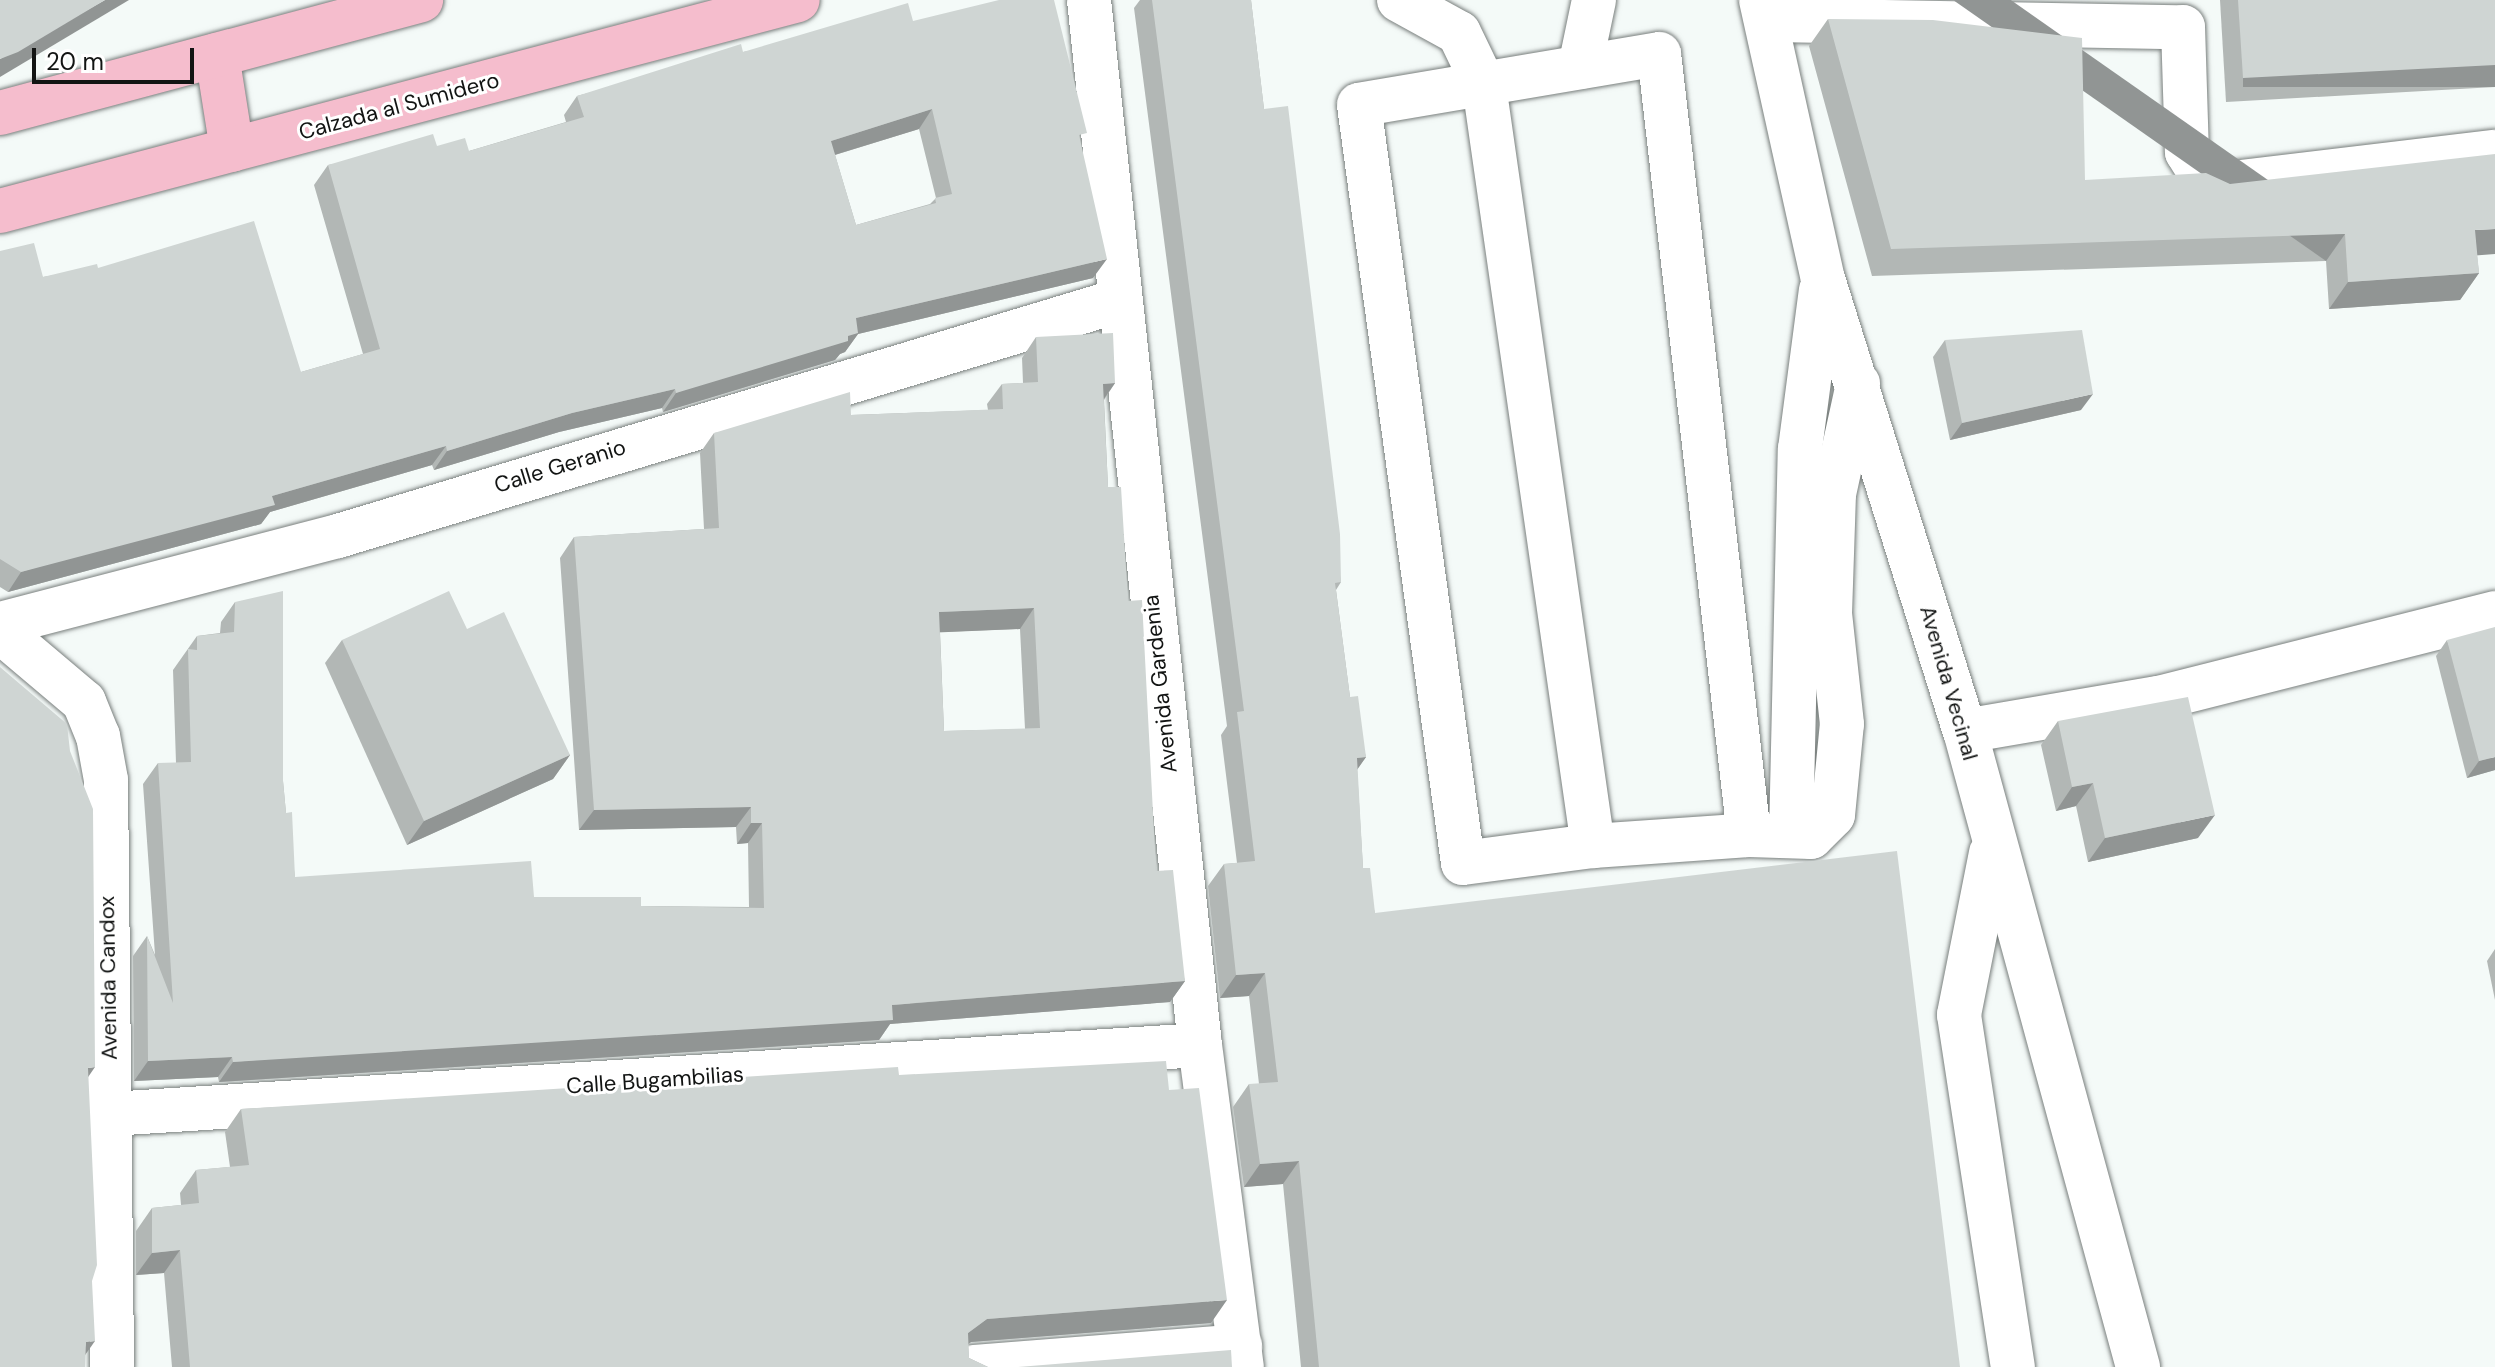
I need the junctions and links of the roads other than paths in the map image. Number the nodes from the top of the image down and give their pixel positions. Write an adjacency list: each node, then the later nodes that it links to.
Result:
1 (421, 0): 8 (main road)
2 (798, 0): 12 (main road, Calzada al Sumidero)
3 (1089, 0): 16 (street, Avenida Gardenia)
4 (1399, 0): 10 (street)
5 (1594, 0): 9 (street)
6 (1764, 10): 7 (street); 15 (street, Avenida Vecinal)
7 (2185, 14): 13 (street)
8 (217, 55): 11 (main road); 12 (main road)
9 (1580, 67): 10 (street); 22 (street)
10 (1484, 85): 24 (street); 24 (street)
11 (0, 113)
12 (232, 150): 14 (main road, Calzada al Sumidero)
13 (2495, 152)
14 (0, 211)
15 (1823, 279): 17 (street, Avenida Vecinal); 22 (street)
16 (1118, 301): 19 (street, Calle Geranio); 25 (street, Avenida Gardenia)
17 (1858, 384): 21 (street, Avenida Vecinal); 22 (street)
18 (2495, 613): 21 (street)
19 (0, 624)
20 (0, 631): 26 (street, Avenida Candox)
21 (1965, 731): 23 (street, Avenida Vecinal)
22 (1770, 836): 24 (street)
23 (1992, 844): 30 (street); 31 (street, Avenida Vecinal)
24 (1593, 846)
25 (1200, 1045): 26 (street, Calle Bugambilias); 27 (street, Avenida Gardenia)
26 (110, 1114): 28 (street, Avenida Candox)
27 (1241, 1356): 29 (street)
28 (112, 1367)
29 (974, 1367)
30 (2013, 1367)
31 (2138, 1367)

